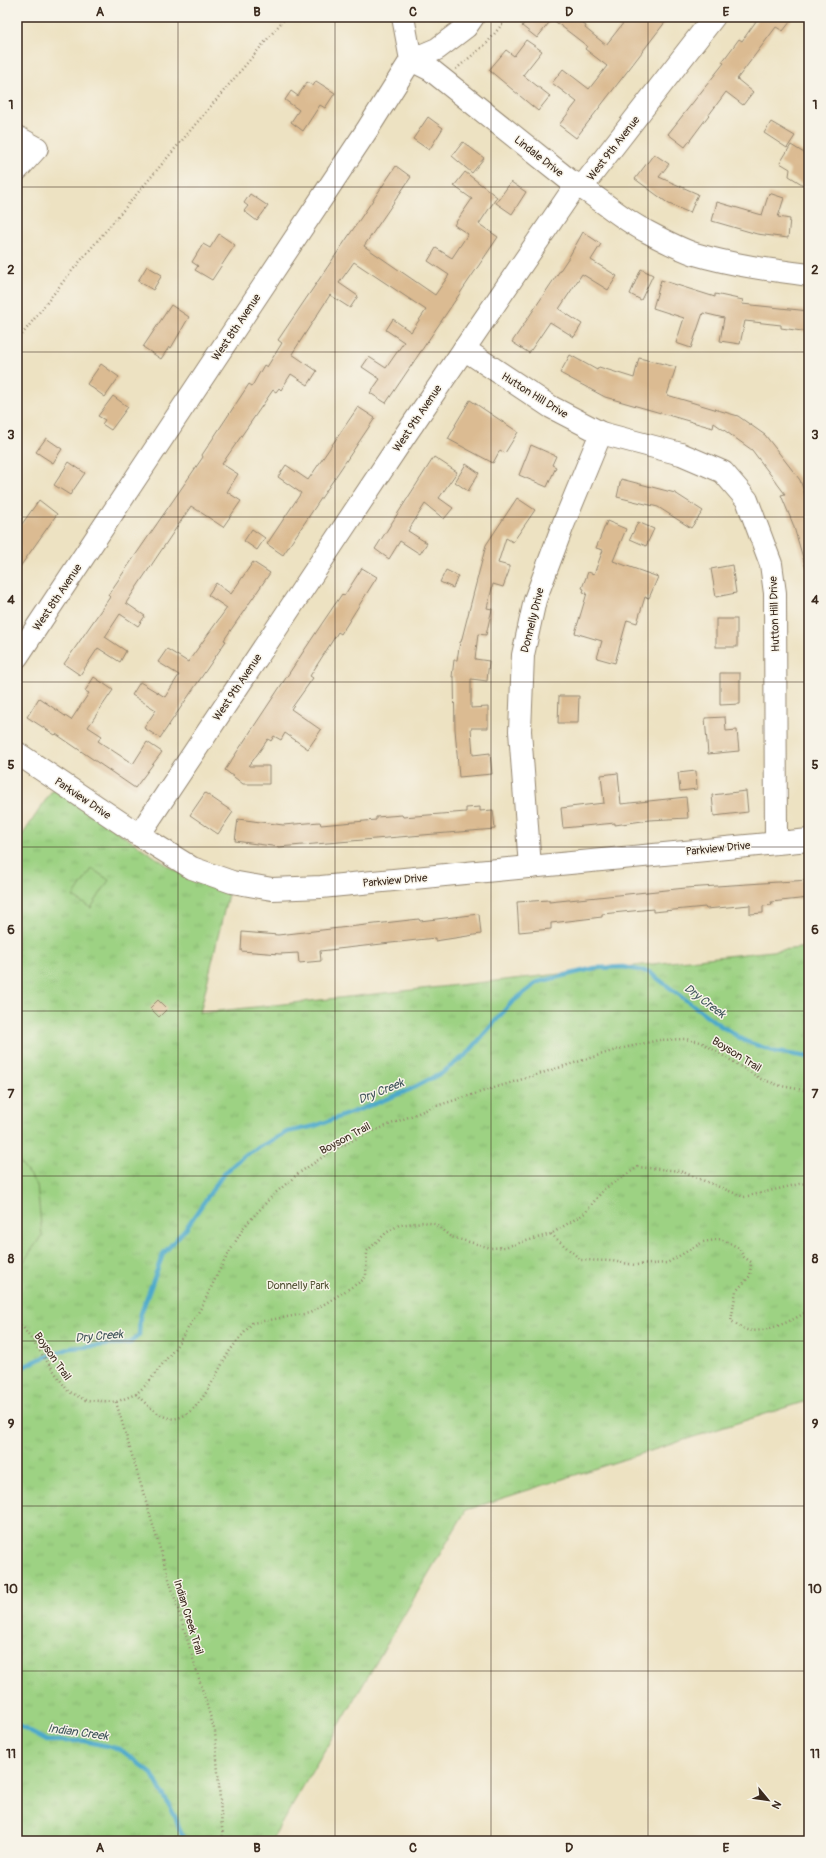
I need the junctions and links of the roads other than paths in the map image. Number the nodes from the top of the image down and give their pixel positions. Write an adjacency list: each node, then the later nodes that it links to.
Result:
1 (402, 17): 4 (street)
2 (473, 17): 4 (street)
3 (714, 17): 7 (street, West 9th Avenue)
4 (411, 60): 7 (street, Lindale Drive); 11 (street, West 8th Avenue)
5 (17, 137): 6 (street)
6 (17, 170)
7 (582, 187): 8 (street, Lindale Drive); 9 (street, West 9th Avenue)
8 (809, 275)
9 (464, 349): 10 (street, Hutton Hill Drive); 13 (street, West 9th Avenue)
10 (601, 433): 15 (street, Hutton Hill Drive); 16 (street, Donnelly Drive)
11 (17, 657)
12 (17, 753): 13 (street, Parkview Drive)
13 (138, 835): 16 (street, Parkview Drive)
14 (809, 840): 15 (street, Parkview Drive)
15 (776, 842): 16 (street, Parkview Drive)
16 (530, 867)

